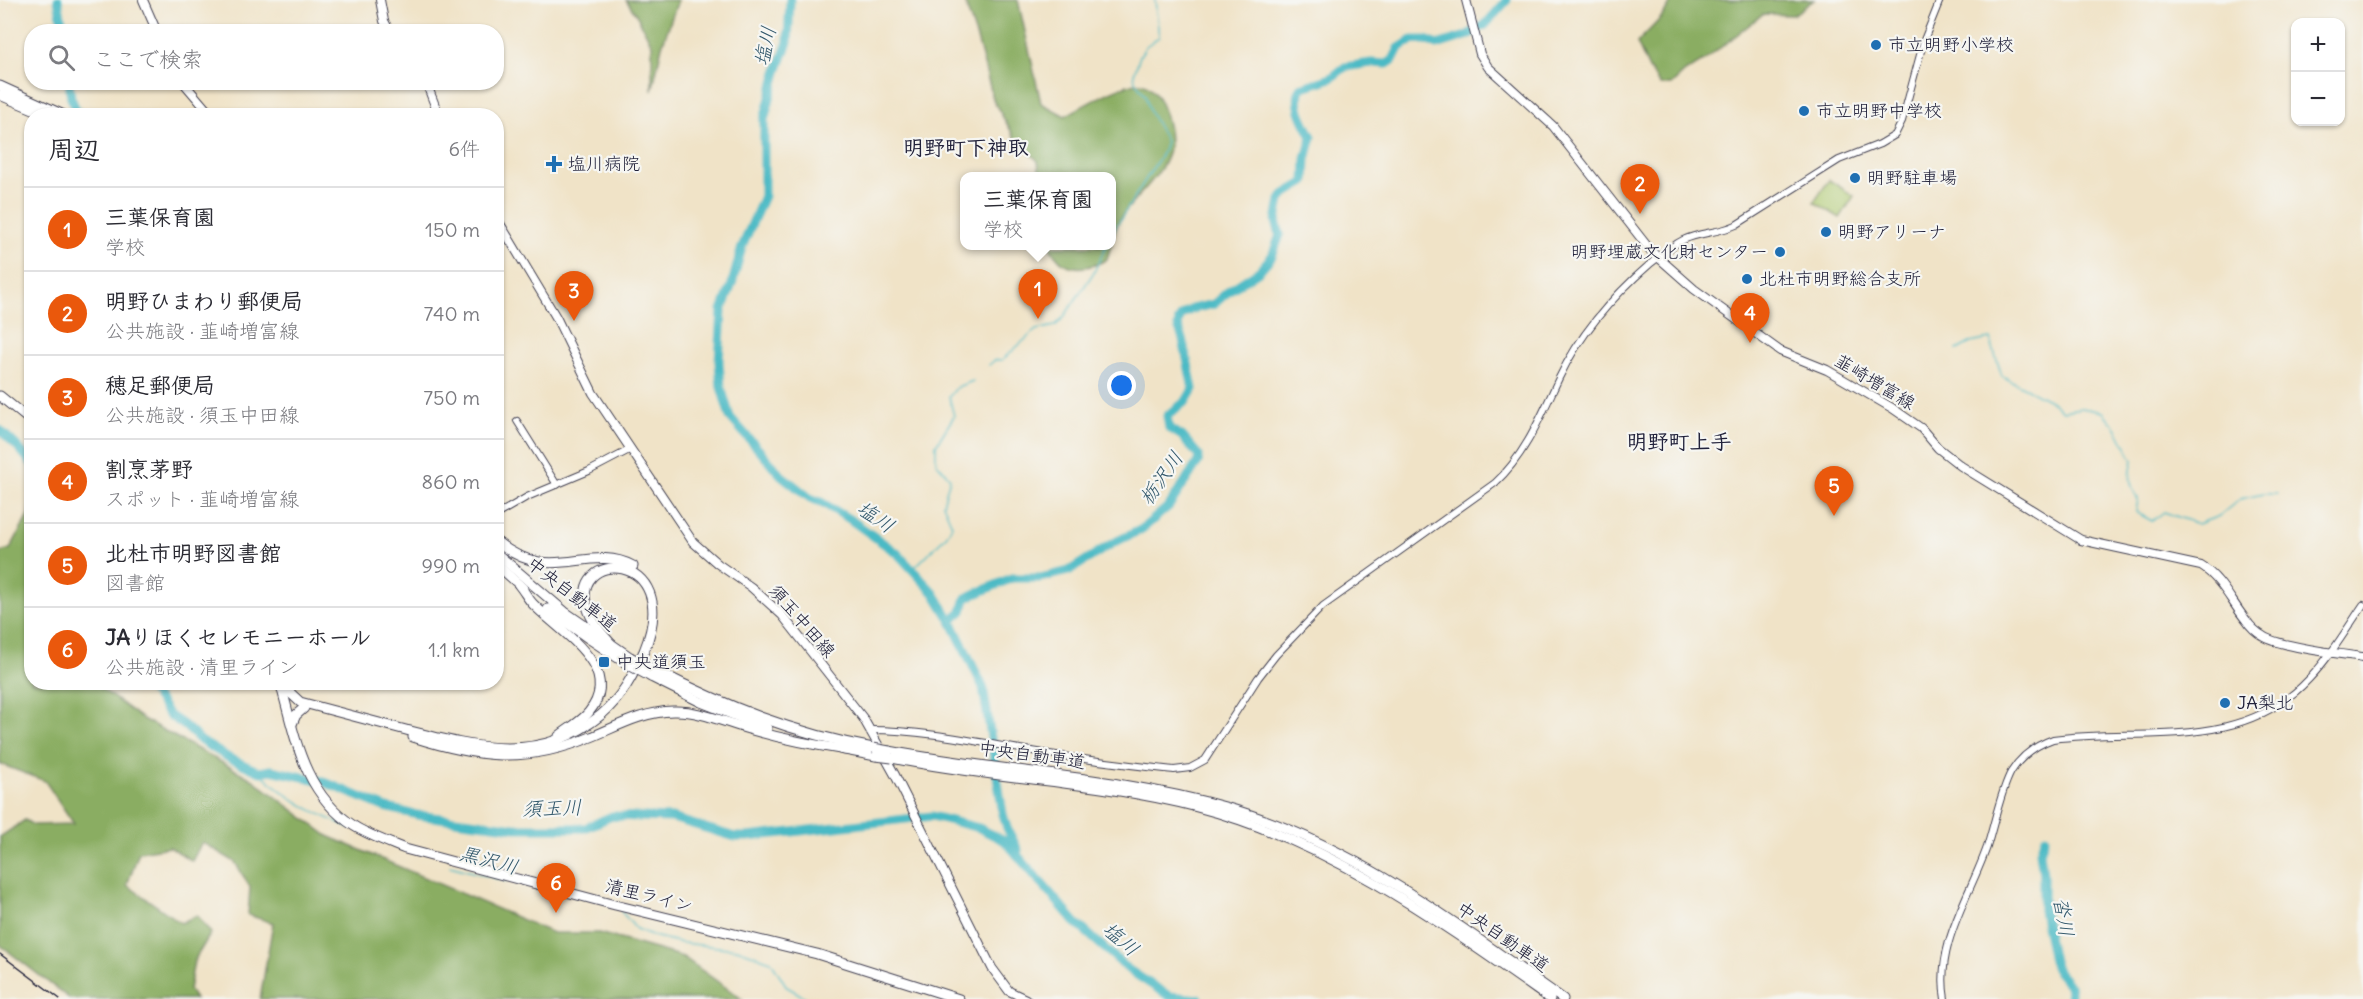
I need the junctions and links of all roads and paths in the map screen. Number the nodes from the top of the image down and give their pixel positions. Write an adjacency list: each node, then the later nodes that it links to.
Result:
1 (142, 0): 5 (main road)
2 (380, 0): 6 (main road)
3 (1466, 0): 17 (main road, 韮崎増富線)
4 (1940, 0): 17 (street)
5 (153, 24)
6 (386, 24)
7 (0, 86): 11 (highway)
8 (190, 90): 14 (main road)
9 (429, 90): 15 (main road)
10 (0, 95): 11 (highway)
11 (25, 100): 12 (highway); 13 (highway)
12 (38, 108)
13 (46, 108)
14 (205, 108)
15 (437, 108)
16 (504, 230): 21 (main road, 須玉中田線)
17 (1658, 258): 30 (main road, 韮崎増富線); 39 (street)
18 (0, 396): 19 (highway)
19 (24, 416)
20 (518, 421): 22 (street)
21 (632, 449): 22 (street); 39 (main road, 須玉中田線)
22 (557, 485): 23 (street)
23 (504, 510)
24 (504, 546): 42 (highway)
25 (504, 561): 29 (highway, 中央自動車道)
26 (504, 571): 27 (highway, 中央自動車道)
27 (519, 585): 32 (highway, 中央自動車道); 41 (highway)
28 (2363, 605): 30 (street)
29 (613, 646): 32 (highway, 中央自動車道); 41 (highway)
30 (2330, 652): 31 (main road, 韮崎増富線); 50 (street)
31 (2363, 657)
32 (629, 660): 33 (highway, 中央自動車道, bridge)
33 (653, 674): 43 (highway, 中央自動車道); 44 (highway, 中央自動車道)
34 (283, 690): 36 (highway, 清里ライン)
35 (287, 690): 37 (highway)
36 (284, 696): 37 (highway); 38 (highway, 清里ライン)
37 (300, 705): 38 (highway); 40 (highway)
38 (290, 719): 46 (highway, 清里ライン)
39 (870, 730): 47 (main road, 須玉中田線)
40 (428, 739): 41 (highway); 42 (highway)
41 (553, 741)
42 (570, 744): 43 (highway)
43 (846, 750): 44 (highway, 中央自動車道)
44 (875, 752): 45 (highway, 中央自動車道, bridge)
45 (1038, 776): 48 (highway, 中央自動車道); 49 (highway, 中央自動車道)
46 (959, 999)
47 (1026, 999)
48 (1550, 999)
49 (1563, 999)
50 (1945, 999)

